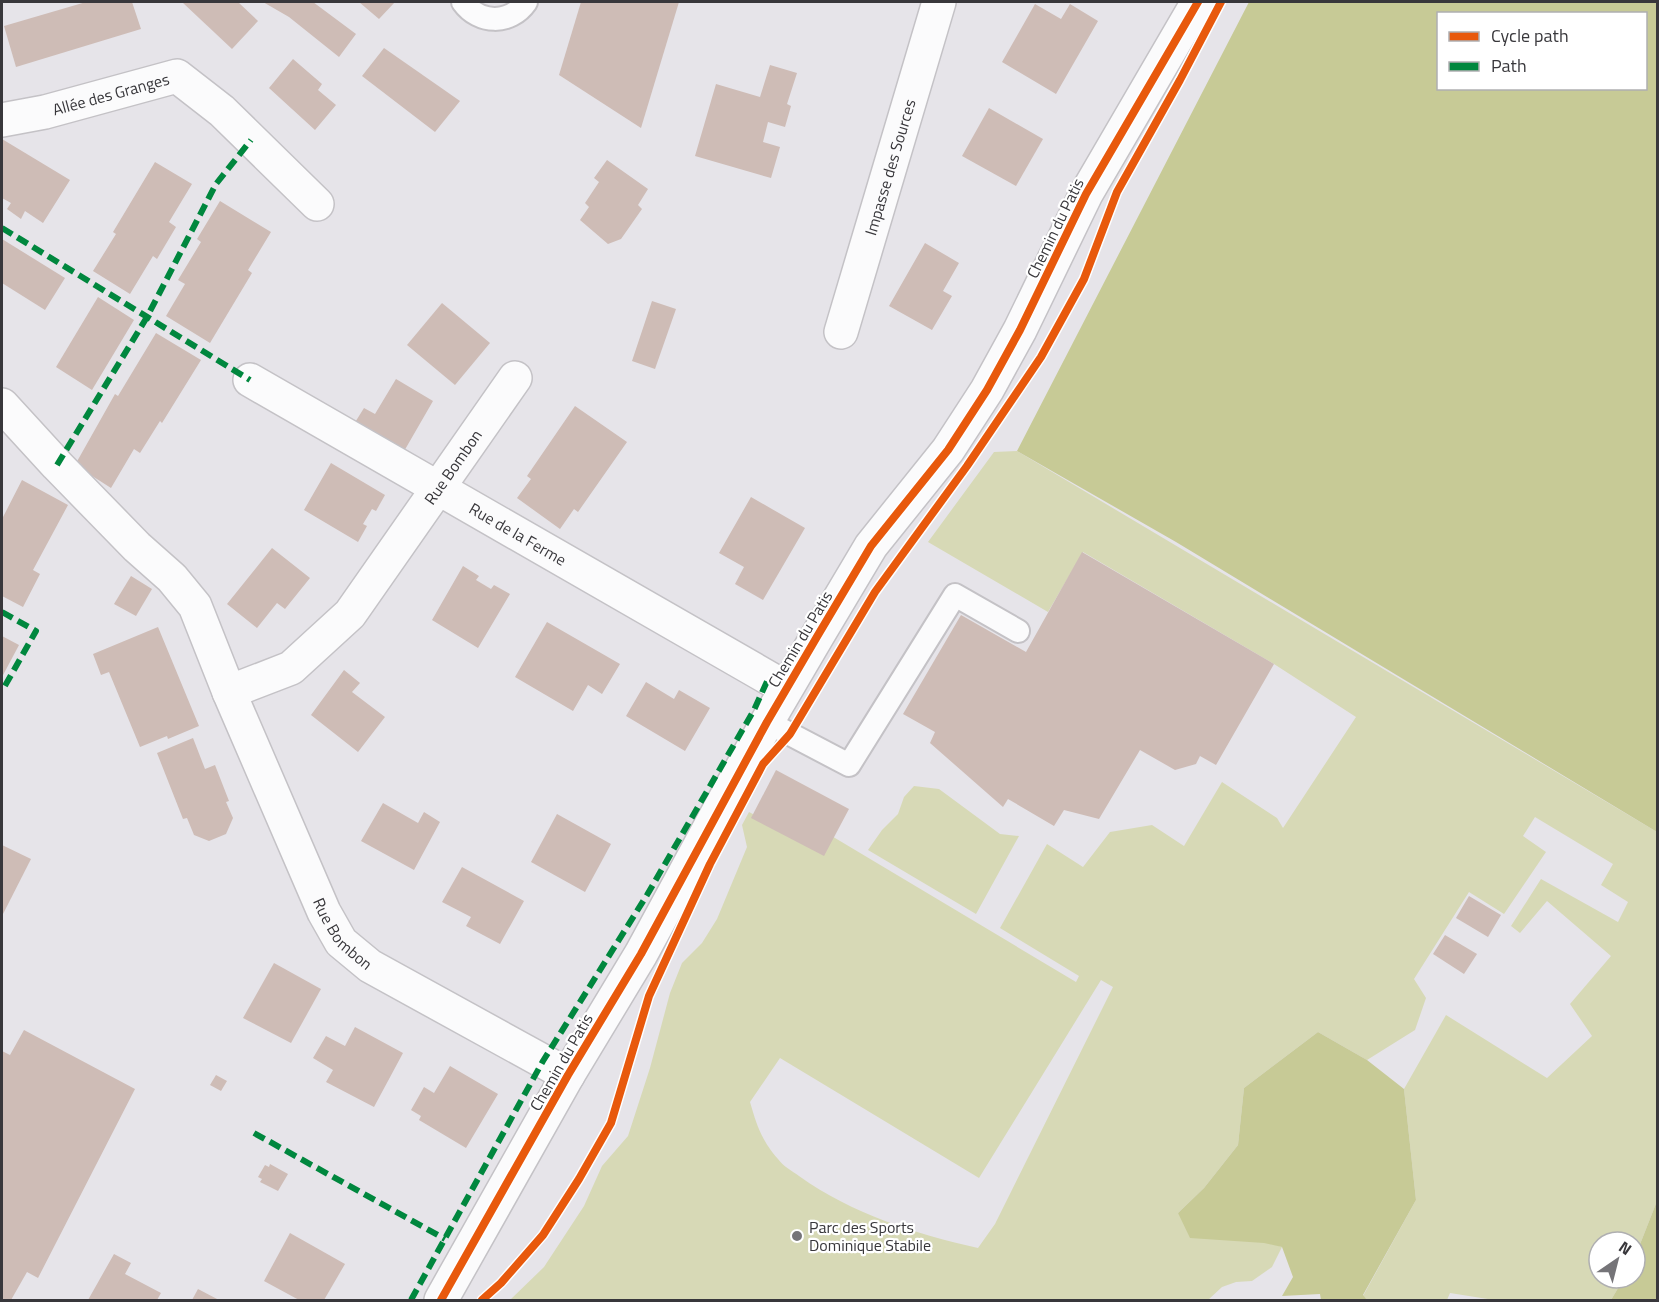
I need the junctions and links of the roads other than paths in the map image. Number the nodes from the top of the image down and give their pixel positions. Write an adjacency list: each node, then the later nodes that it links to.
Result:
1 (463, 2): 2 (lane)
2 (526, 2)
3 (939, 2): 7 (street, Impasse des Sources)
4 (1198, 2): 13 (street, Chemin du Patis)
5 (2, 120): 6 (street, Allée des Granges)
6 (317, 204)
7 (841, 332)
8 (515, 378): 11 (street, Rue Bombon)
9 (250, 380): 11 (street, Rue de la Ferme)
10 (2, 405): 14 (street, Rue Bombon)
11 (438, 488): 13 (street, Rue de la Ferme); 14 (street, Rue Bombon)
12 (1018, 631): 15 (lane)
13 (786, 688): 15 (street, Chemin du Patis)
14 (230, 692): 16 (street, Rue Bombon)
15 (767, 722): 16 (street, Chemin du Patis)
16 (568, 1075): 17 (street, Chemin du Patis)
17 (441, 1300)

